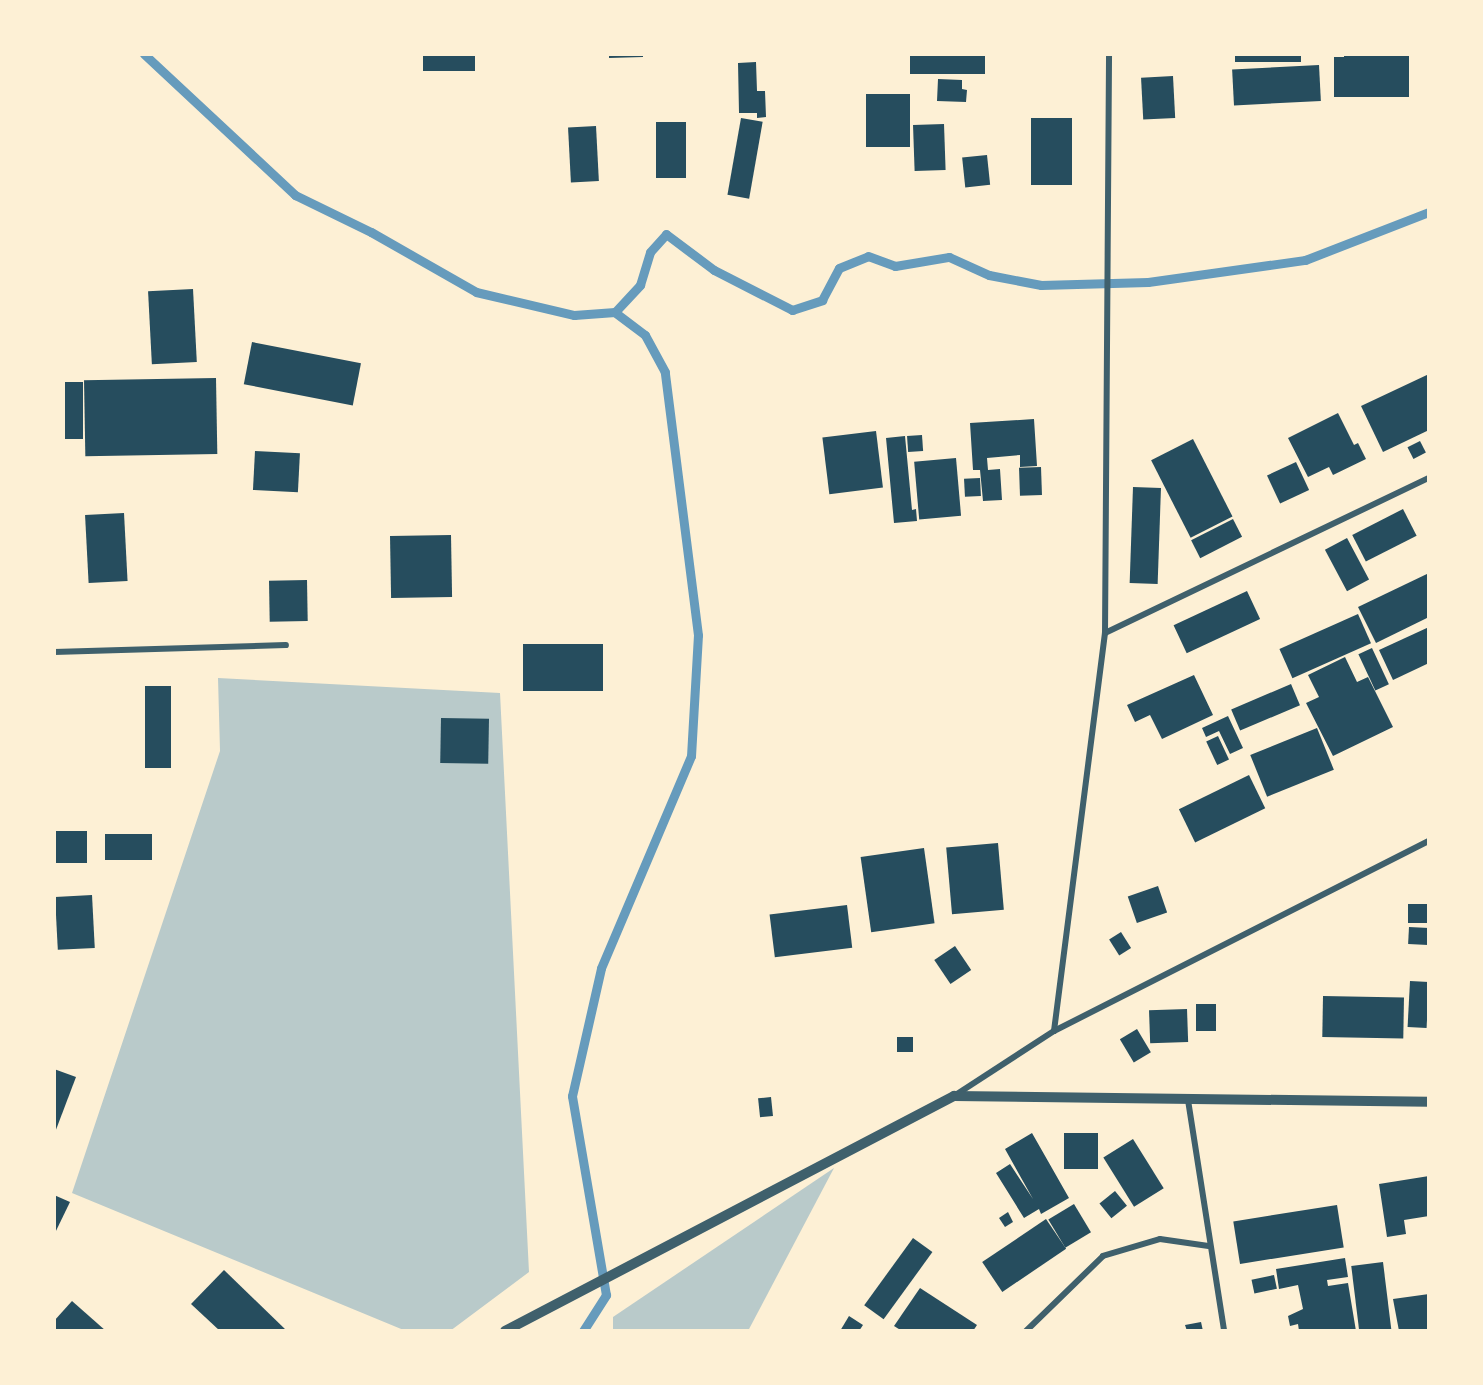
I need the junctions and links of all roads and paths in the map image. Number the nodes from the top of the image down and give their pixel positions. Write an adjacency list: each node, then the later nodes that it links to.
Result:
1 (1109, 54): 3 (street)
2 (1429, 478): 3 (street)
3 (1105, 633): 7 (street)
4 (286, 645): 5 (street)
5 (54, 652)
6 (1429, 841): 7 (street)
7 (1053, 1031): 8 (street)
8 (954, 1096): 9 (street); 12 (street)
9 (1188, 1100): 10 (street); 11 (street)
10 (1429, 1102)
11 (1208, 1246): 13 (street); 14 (street)
12 (505, 1331)
13 (1026, 1331)
14 (1224, 1331)

